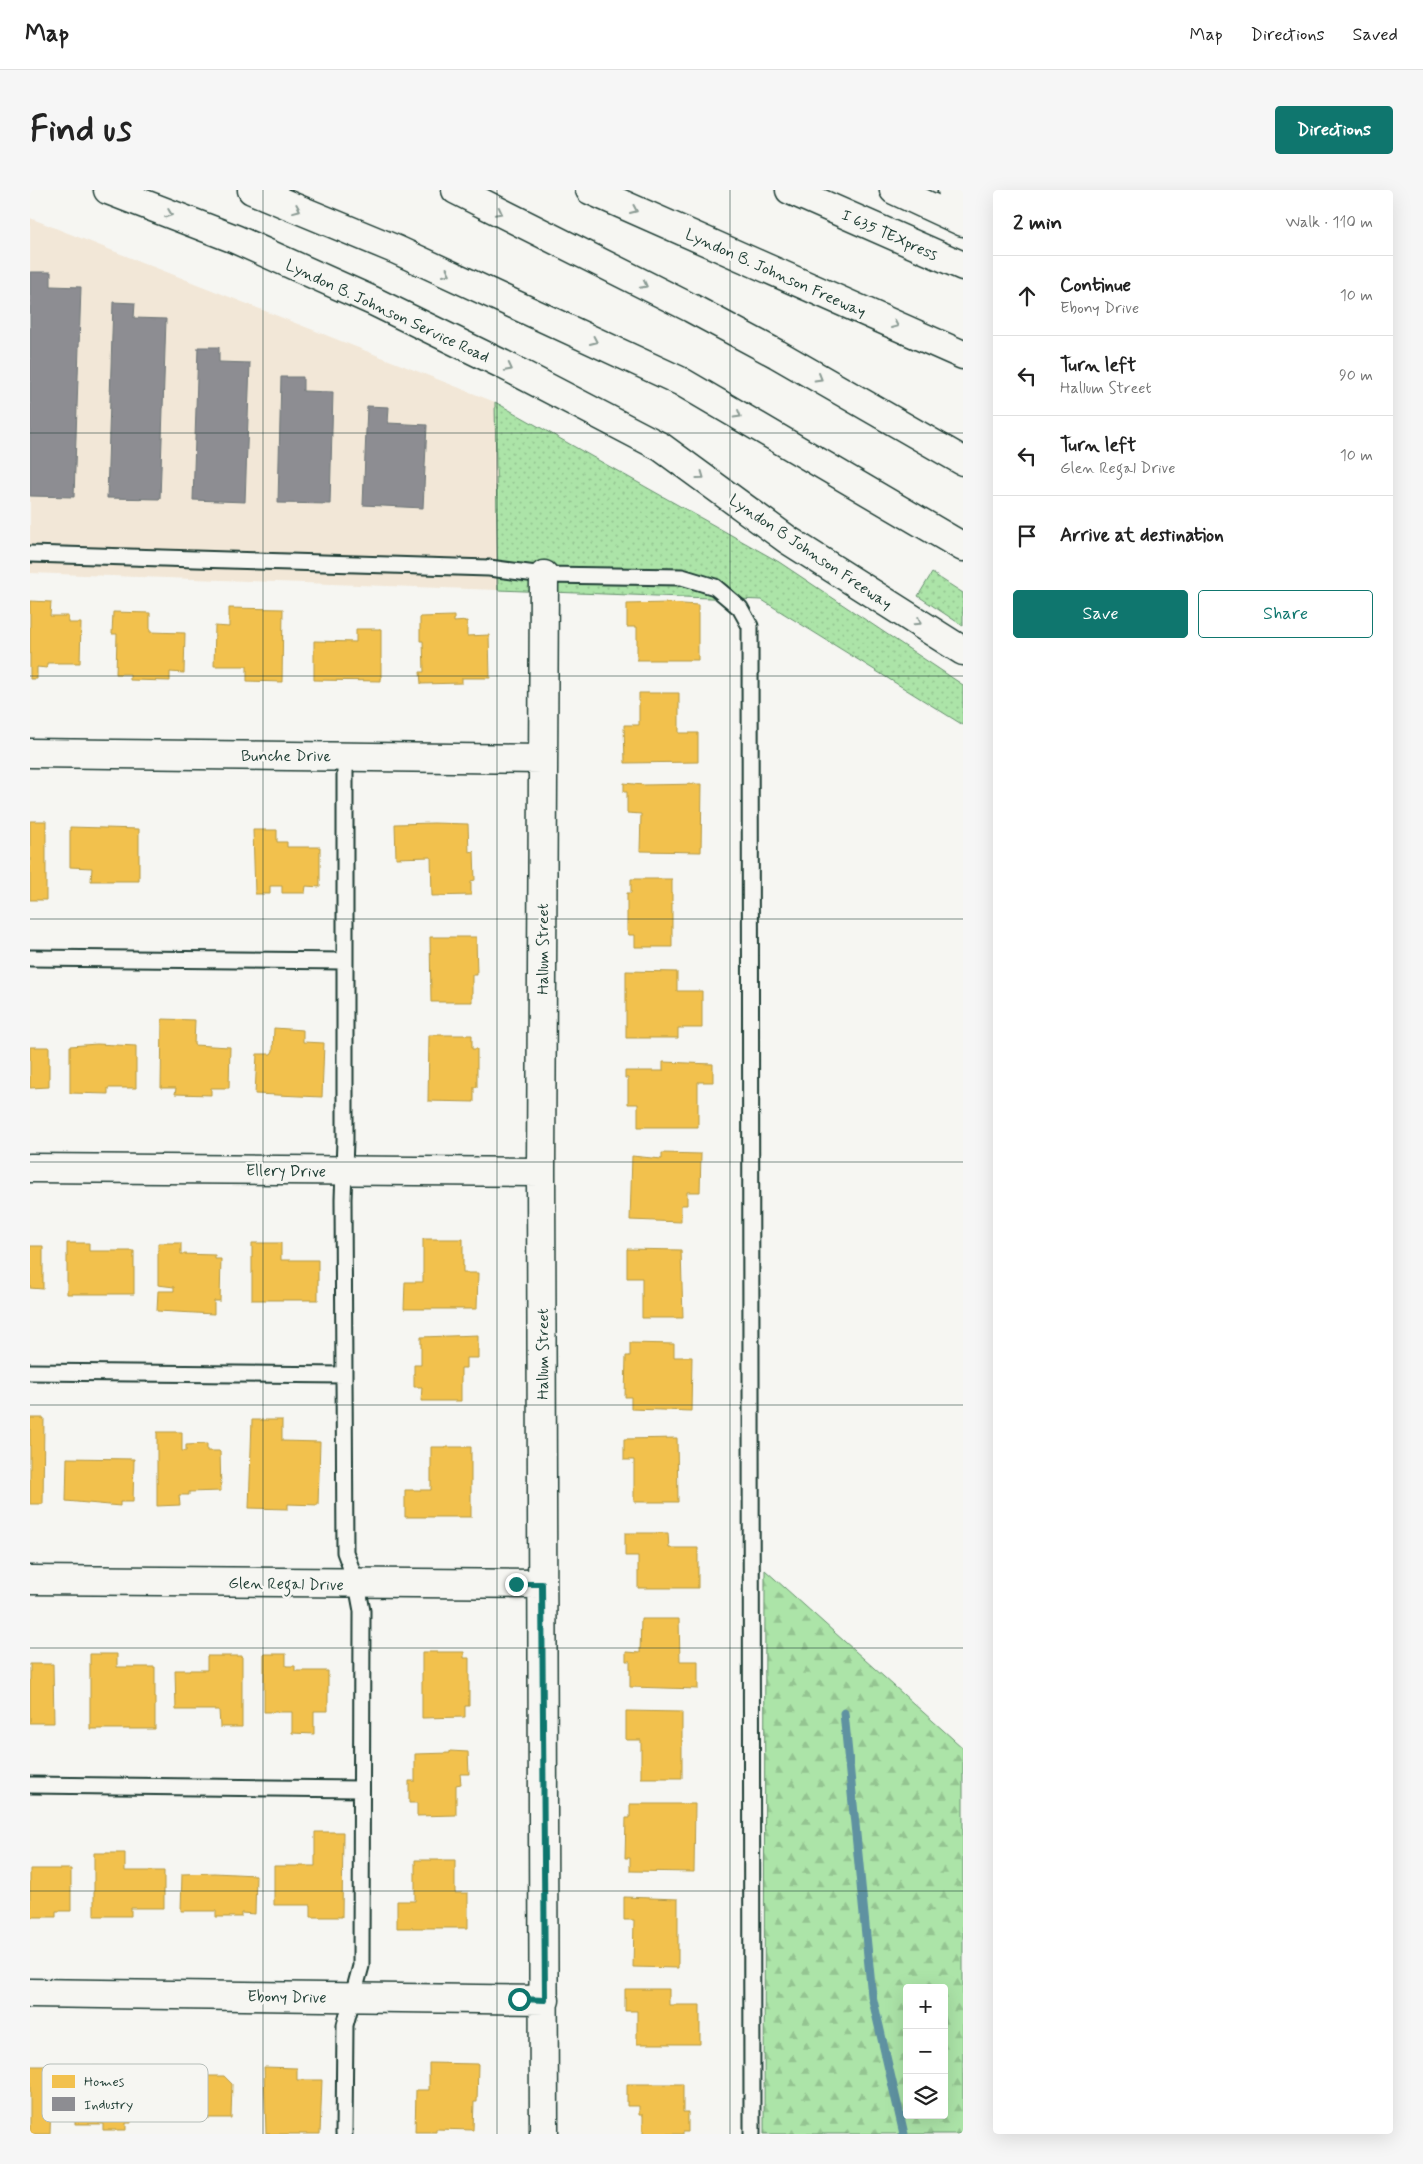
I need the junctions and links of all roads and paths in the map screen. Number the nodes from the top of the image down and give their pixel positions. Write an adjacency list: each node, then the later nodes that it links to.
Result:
1 (108, 190): 12 (main road, Lyndon B. Johnson Service Road, one-way to 12)
2 (252, 190): 14 (main road, one-way to 14)
3 (456, 190): 13 (main road, one-way to 13)
4 (590, 190): 11 (main road, Lyndon B. Johnson Freeway, one-way to 11)
5 (790, 190): 10 (main road, I 635 TEXpress)
6 (894, 190): 9 (main road)
7 (952, 190): 8 (main road)
8 (963, 195)
9 (963, 222)
10 (963, 266)
11 (963, 354)
12 (661, 447): 17 (main road, Lyndon B Johnson Freeway, one-way to 17)
13 (963, 461)
14 (963, 548)
15 (30, 554): 16 (lane)
16 (544, 575): 20 (main road, Hallum Street); 38 (lane)
17 (963, 651)
18 (30, 753): 19 (main road, Bunche Drive)
19 (345, 756): 20 (main road, Bunche Drive); 22 (lane)
20 (542, 759): 25 (main road, Hallum Street)
21 (30, 958): 22 (lane)
22 (344, 961): 24 (lane)
23 (30, 1168): 24 (main road, Ellery Drive)
24 (343, 1171): 25 (main road, Ellery Drive); 27 (lane)
25 (541, 1172): 30 (main road, Hallum Street)
26 (30, 1372): 27 (lane)
27 (344, 1375): 29 (lane)
28 (30, 1580): 29 (main road, Glen Regal Drive)
29 (357, 1584): 30 (main road, Glen Regal Drive); 32 (lane)
30 (542, 1584): 35 (main road, Hallum Street)
31 (30, 1785): 32 (lane)
32 (360, 1789): 34 (lane)
33 (30, 1993): 34 (main road, Ebony Drive)
34 (352, 1996): 35 (main road, Ebony Drive); 36 (lane)
35 (545, 2000): 37 (main road, Hallum Street)
36 (344, 2134)
37 (544, 2134)
38 (752, 2134)

